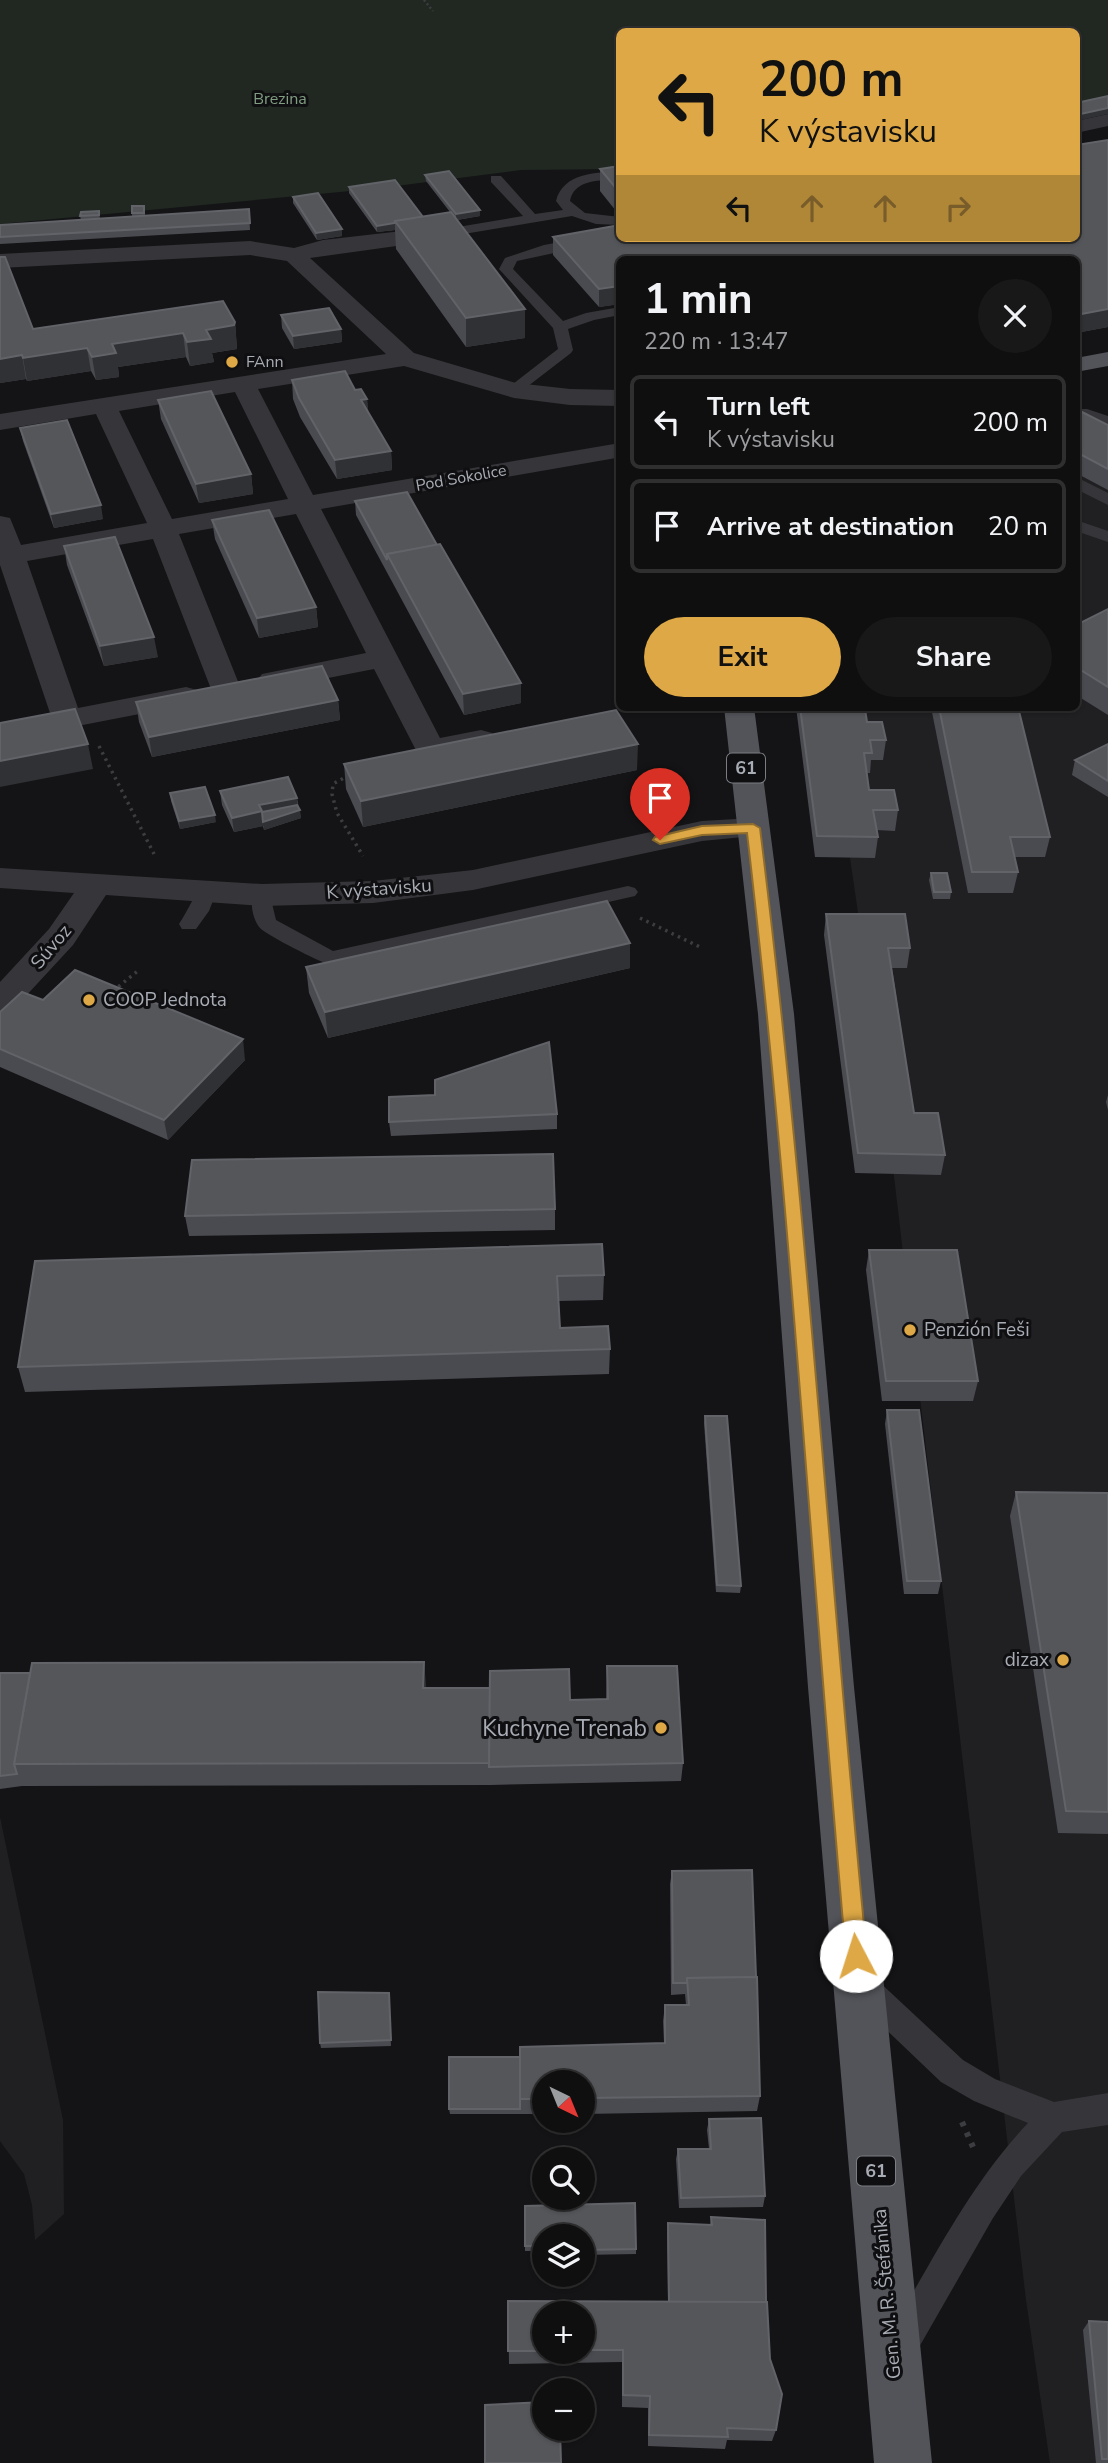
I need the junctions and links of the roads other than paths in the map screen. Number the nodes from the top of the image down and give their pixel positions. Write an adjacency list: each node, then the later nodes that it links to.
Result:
1 (1108, 120): 2 (street)
2 (1080, 126)
3 (616, 176): 5 (lane)
4 (496, 179): 6 (lane)
5 (573, 212): 6 (lane); 7 (lane)
6 (533, 220): 8 (lane)
7 (616, 222)
8 (446, 233): 10 (street)
9 (616, 236): 13 (lane)
10 (294, 255): 11 (street); 14 (street)
11 (0, 261)
12 (616, 312): 13 (lane)
13 (560, 327): 18 (lane)
14 (405, 358): 17 (street); 18 (street)
15 (1108, 359): 16 (main road)
16 (1080, 364)
17 (242, 382): 19 (street); 27 (street)
18 (513, 390): 20 (street)
19 (104, 405): 23 (street); 30 (street)
20 (616, 410)
21 (1080, 415): 22 (lane)
22 (1108, 421)
23 (0, 422)
24 (616, 450): 27 (street, Pod Sokolice)
25 (1080, 484): 26 (lane)
26 (1108, 500)
27 (305, 505): 30 (street, Pod Sokolice); 33 (street)
28 (0, 524): 32 (street)
29 (1080, 526): 31 (lane)
30 (163, 529): 32 (street, Pod Sokolice); 34 (street)
31 (1108, 537)
32 (5, 556): 36 (street)
33 (384, 659): 34 (street); 38 (street)
34 (226, 689): 36 (street)
35 (739, 711): 39 (main road, 61)
36 (75, 717): 37 (street)
37 (0, 732)
38 (510, 733)
39 (753, 828): 44 (street, K výstavisku); 47 (main road, Gen. M. R. Štefánika / 61)
40 (0, 878): 41 (street, K výstavisku)
41 (96, 886): 43 (street, K výstavisku); 46 (street, Súvoz)
42 (628, 892): 44 (lane)
43 (206, 893): 44 (street, K výstavisku); 45 (lane)
44 (262, 895)
45 (190, 924)
46 (0, 1003)
47 (859, 1983): 49 (lane); 50 (main road, Gen. M. R. Štefánika / 61)
48 (1108, 2109): 49 (lane)
49 (1054, 2118): 50 (lane)
50 (893, 2359): 51 (main road, Gen. M. R. Štefánika / 61)
51 (902, 2463)

